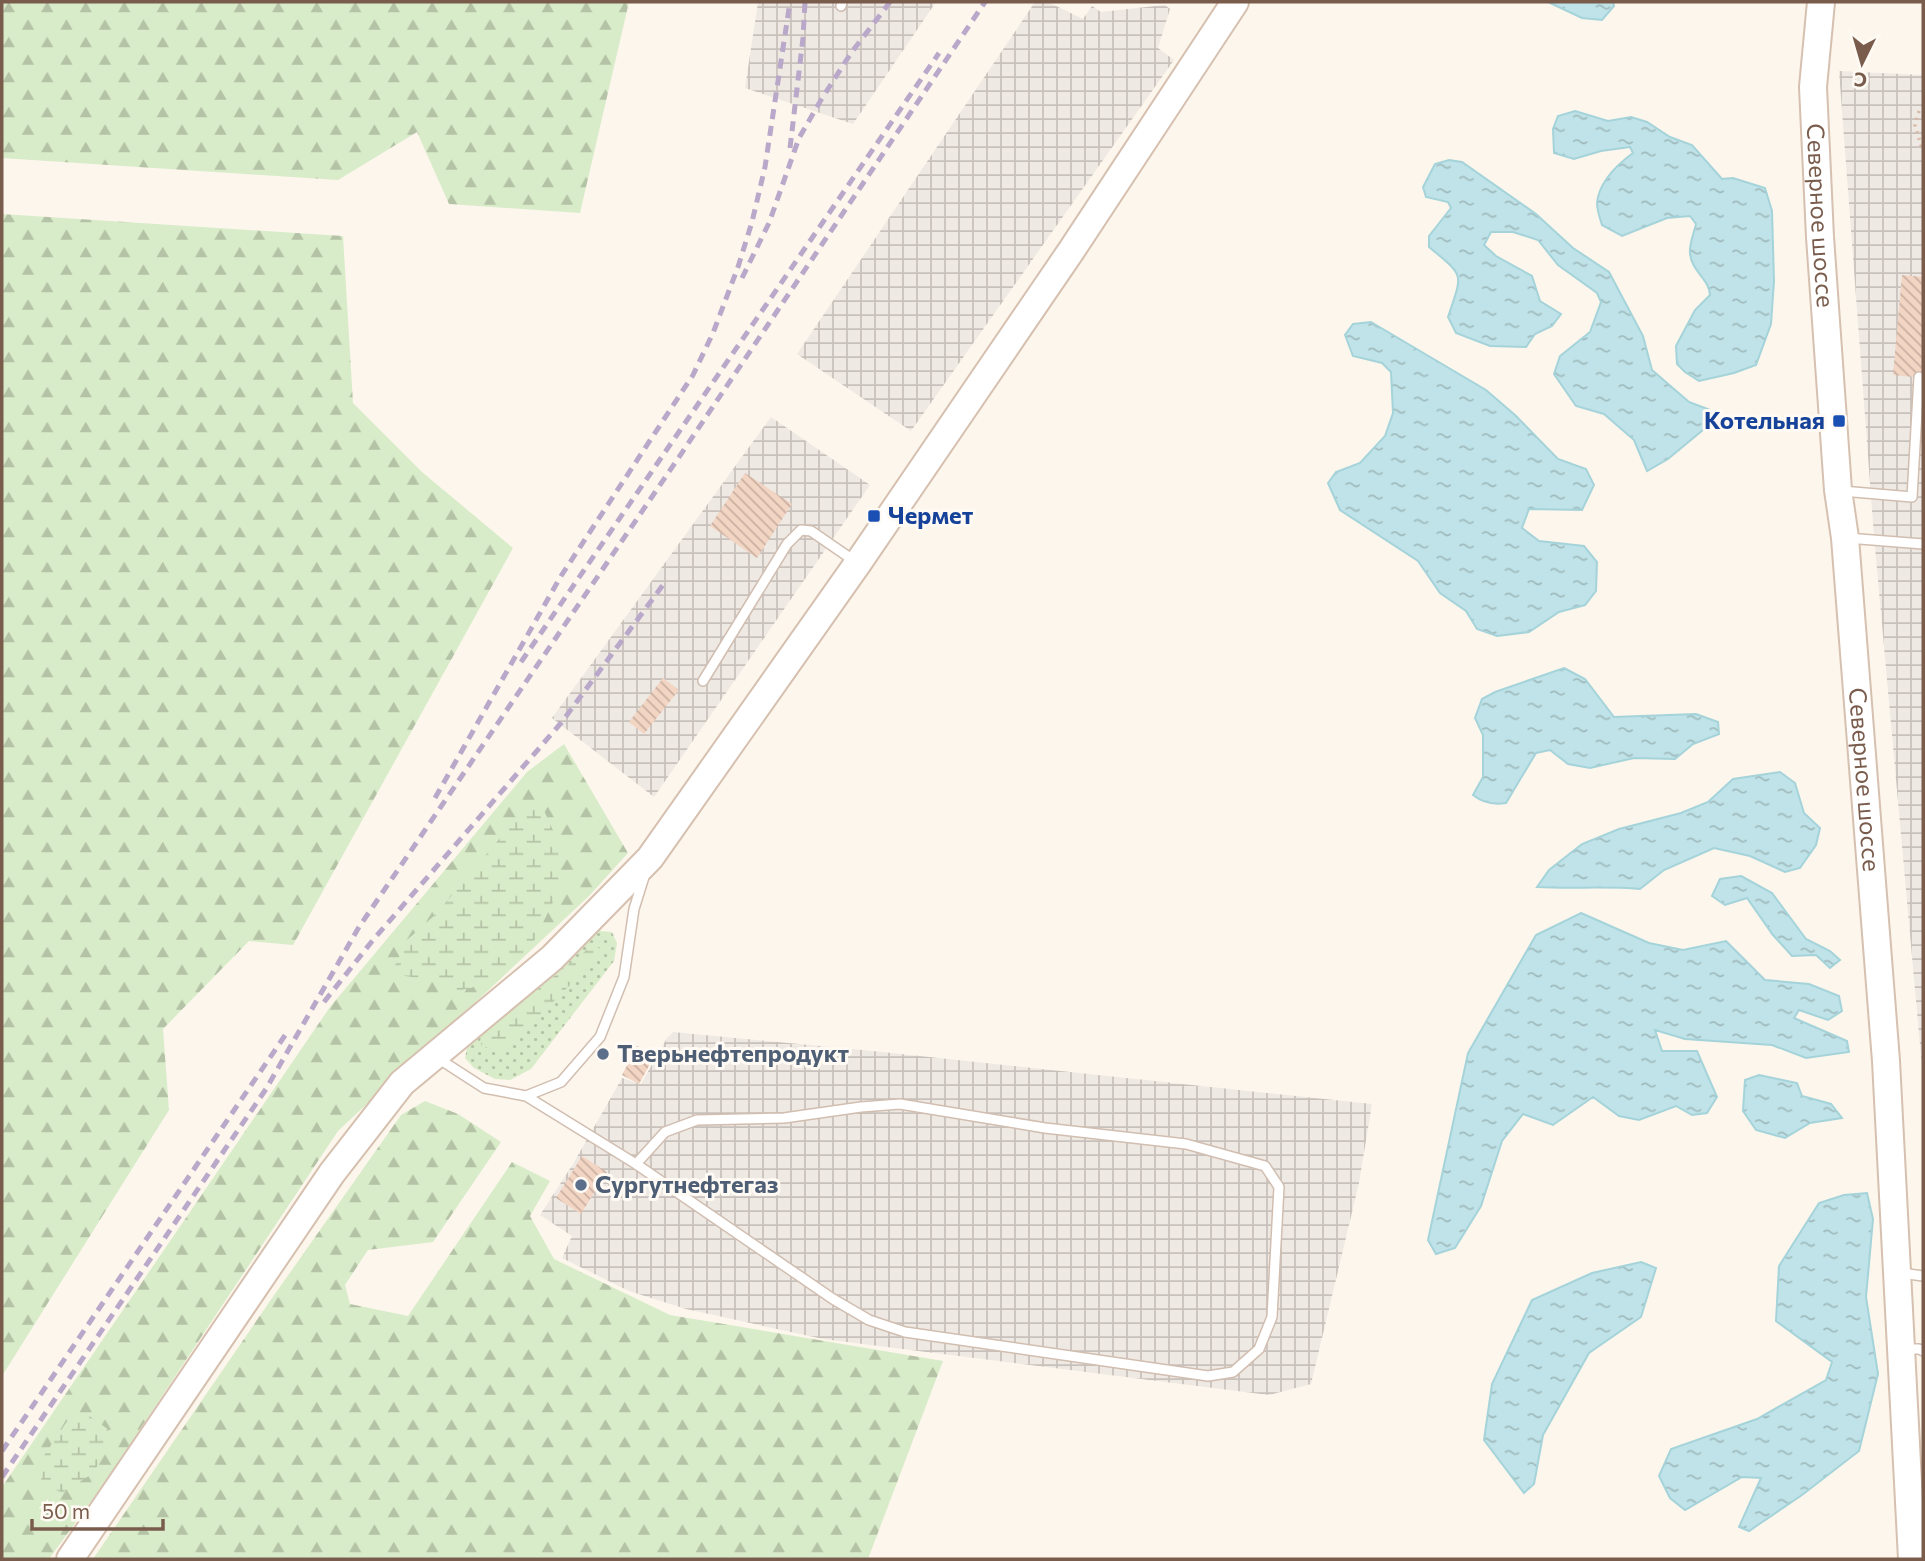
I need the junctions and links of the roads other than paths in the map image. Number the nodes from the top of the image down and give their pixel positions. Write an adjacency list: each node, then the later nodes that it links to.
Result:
1 (1235, 2): 7 (street)
2 (1821, 2): 4 (street, Северное шоссе)
3 (1919, 377): 4 (lane)
4 (1838, 490): 5 (street, Северное шоссе)
5 (1845, 538): 6 (lane); 13 (street, Северное шоссе)
6 (1923, 544)
7 (858, 563): 8 (lane); 9 (street)
8 (702, 681)
9 (650, 858): 10 (street); 11 (lane)
10 (435, 1056): 11 (lane); 17 (street)
11 (526, 1096): 12 (lane)
12 (636, 1164): 12 (lane)
13 (1897, 1273): 14 (lane); 15 (street, Северное шоссе)
14 (1923, 1276)
15 (1912, 1350): 16 (street, Северное шоссе)
16 (1917, 1509): 18 (street, Северное шоссе)
17 (70, 1559)
18 (1913, 1559)

